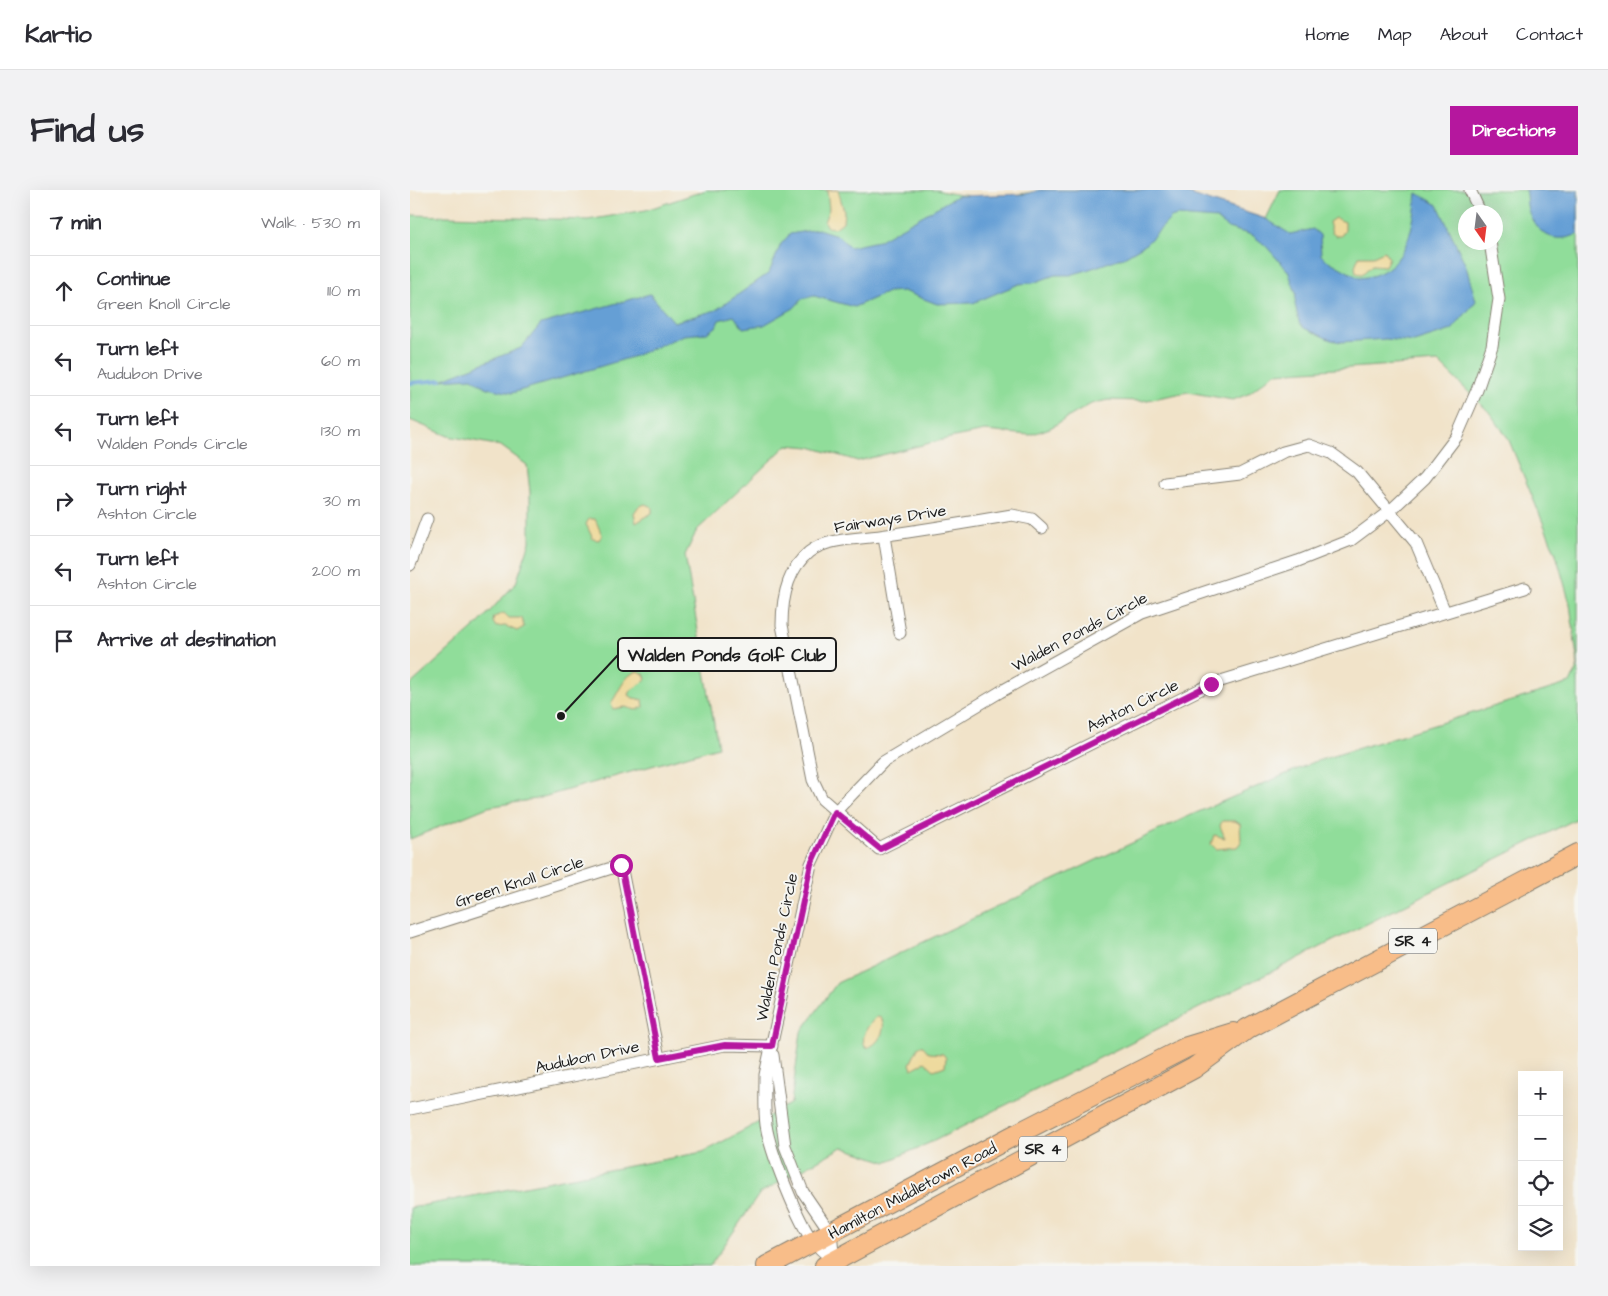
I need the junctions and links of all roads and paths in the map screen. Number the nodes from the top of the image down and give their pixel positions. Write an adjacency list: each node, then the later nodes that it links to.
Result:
1 (1470, 190): 2 (street)
2 (1477, 205)
3 (1491, 250): 5 (street, Walden Ponds Circle)
4 (1165, 483): 5 (street)
5 (1391, 510): 11 (street); 13 (street, Walden Ponds Circle)
6 (427, 519): 9 (street)
7 (1042, 528): 8 (street, Fairways Drive)
8 (884, 536): 12 (street); 13 (street, Fairways Drive)
9 (410, 565)
10 (1525, 588): 11 (street, Ashton Circle)
11 (1445, 612): 13 (street, Ashton Circle)
12 (900, 633)
13 (835, 812): 17 (street, Walden Ponds Circle)
14 (1578, 854): 16 (highway, Hamilton Middletown Road / SR 4)
15 (410, 932): 18 (street, Green Knoll Circle)
16 (1247, 1029): 20 (highway, Hamilton Middletown Road / SR 4); 21 (highway, Hamilton Middletown Road / SR 4)
17 (772, 1046): 18 (street, Audubon Drive); 20 (street, Walden Ponds Circle); 20 (street, Walden Ponds Circle)
18 (659, 1058): 19 (street, Audubon Drive)
19 (410, 1109)
20 (822, 1237): 21 (street, Walden Ponds Circle); 21 (street, Walden Ponds Circle); 22 (highway, Hamilton Middletown Road / SR 4)
21 (831, 1264)
22 (767, 1266)

